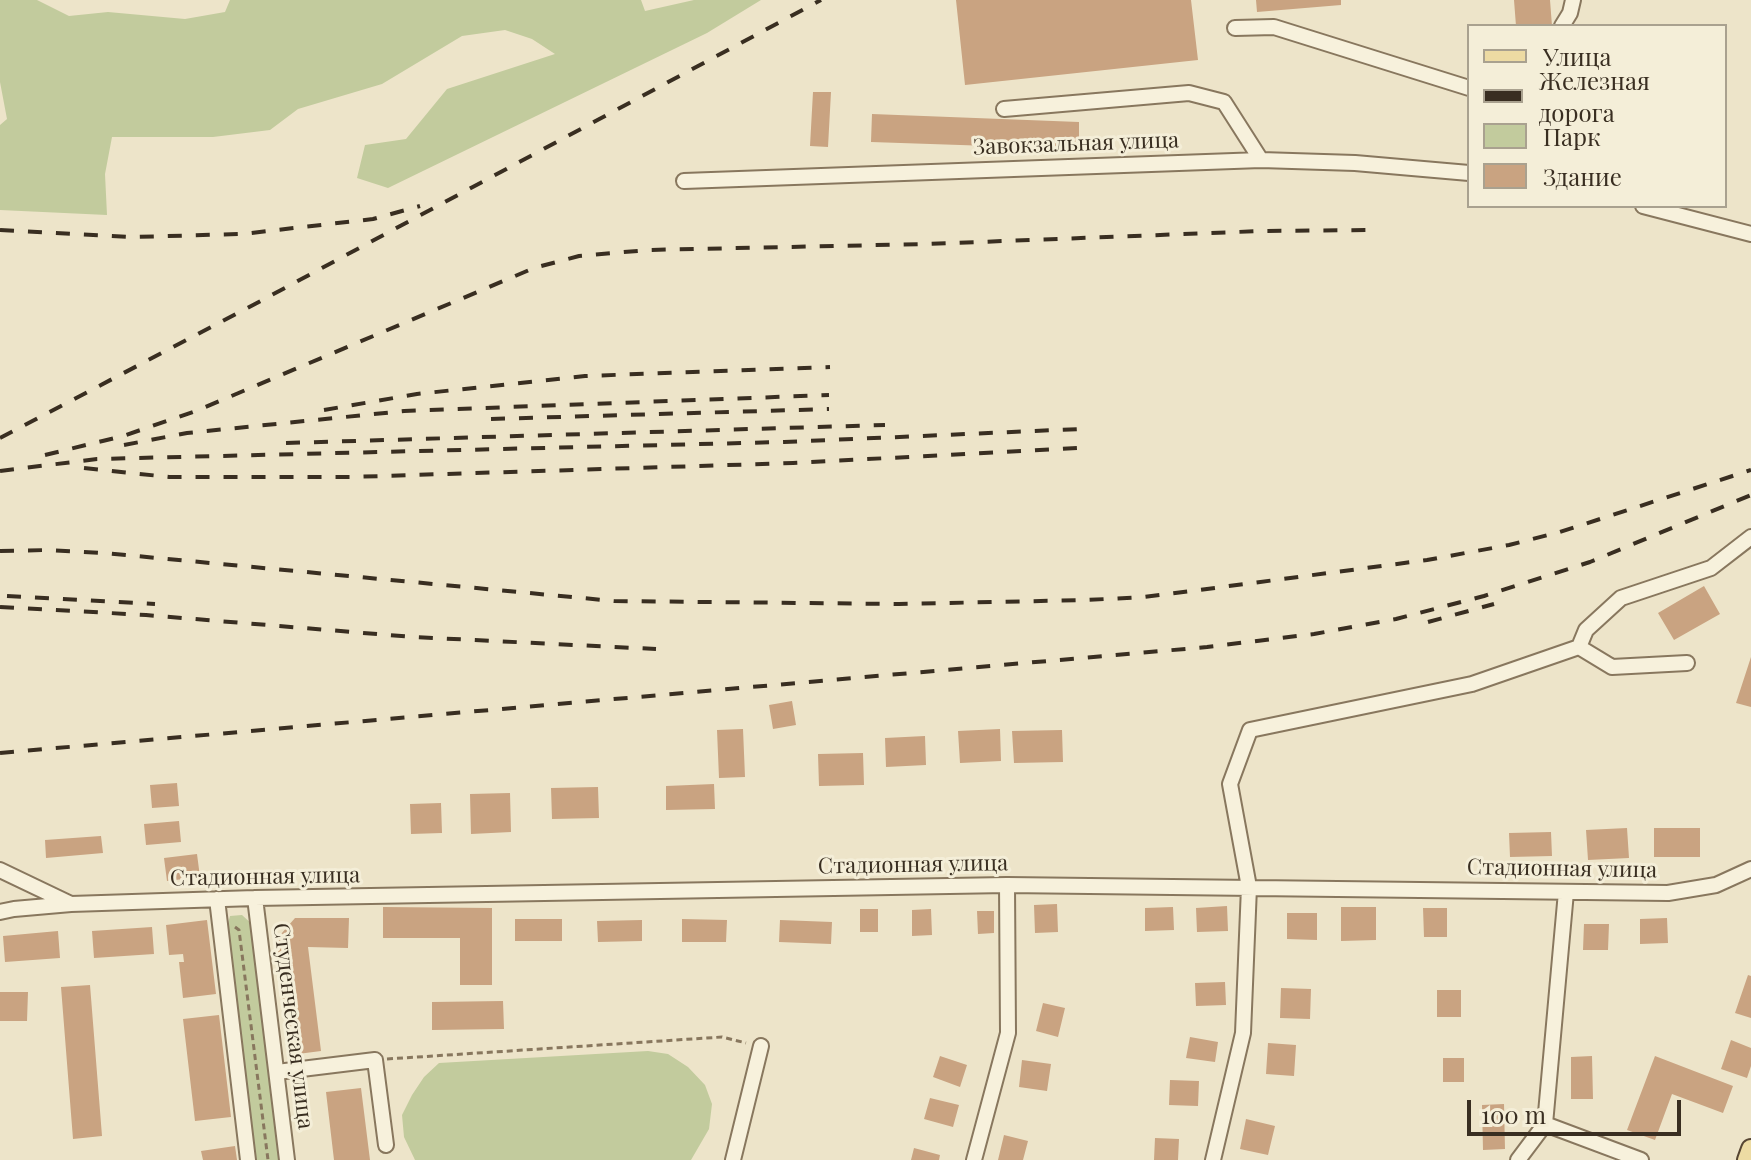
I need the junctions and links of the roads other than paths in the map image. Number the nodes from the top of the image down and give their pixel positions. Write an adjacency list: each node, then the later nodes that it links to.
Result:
1 (1573, 0): 2 (street)
2 (1563, 24)
3 (1235, 28): 4 (street)
4 (1467, 87)
5 (1004, 109): 6 (street)
6 (1261, 160): 7 (street, Завокзальная улица); 8 (street, Завокзальная улица)
7 (1467, 173)
8 (684, 181)
9 (1651, 208): 10 (street)
10 (1751, 234)
11 (1751, 537): 12 (street)
12 (1579, 647): 13 (street); 17 (street)
13 (1687, 663)
14 (1751, 869): 18 (street, Стадионная улица)
15 (0, 870): 21 (street, Стадионная улица)
16 (1007, 885): 17 (street, Стадионная улица); 19 (street, Стадионная улица); 32 (street)
17 (1249, 887): 18 (street, Стадионная улица); 33 (street)
18 (1566, 892): 25 (street)
19 (255, 898): 20 (street, Стадионная улица); 24 (street, Студенческая улица)
20 (217, 899): 21 (street, Стадионная улица); 29 (street)
21 (71, 904): 22 (street, Стадионная улица)
22 (0, 912)
23 (761, 1046): 31 (street)
24 (277, 1072): 26 (street); 30 (street, Студенческая улица)
25 (1545, 1124): 34 (street); 35 (street)
26 (386, 1145)
27 (1751, 1149): 28 (main road)
28 (1749, 1159)
29 (248, 1160)
30 (287, 1160)
31 (733, 1160)
32 (974, 1160)
33 (1213, 1160)
34 (1518, 1160)
35 (1641, 1160)

